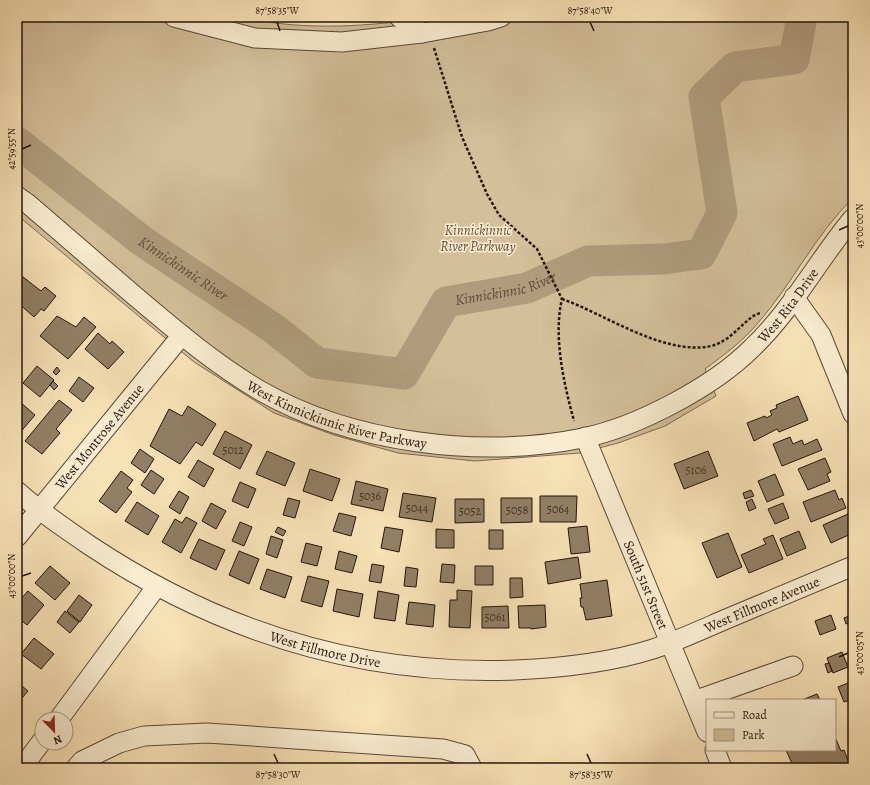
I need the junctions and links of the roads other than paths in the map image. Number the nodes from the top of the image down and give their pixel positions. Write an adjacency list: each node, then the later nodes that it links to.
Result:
1 (174, 17): 4 (street)
2 (399, 17): 4 (street)
3 (501, 17): 4 (street)
4 (422, 25)
5 (17, 196): 8 (street, West Kinnickinnic River Parkway)
6 (853, 218): 7 (street, West Rita Drive)
7 (794, 297): 9 (street, West Rita Drive); 10 (street)
8 (182, 335): 11 (street, West Kinnickinnic River Parkway); 13 (street, West Montrose Avenue)
9 (711, 381): 11 (street, West Kinnickinnic River Parkway)
10 (853, 414)
11 (580, 430): 17 (street, South 51st Street)
12 (17, 491): 13 (street, West Fillmore Drive)
13 (40, 510): 14 (street, West Montrose Avenue); 16 (street, West Fillmore Drive)
14 (17, 537)
15 (853, 566): 17 (street, West Fillmore Avenue)
16 (157, 586): 17 (street, West Fillmore Drive); 20 (street)
17 (669, 642): 19 (street, South 51st Street)
18 (793, 666): 19 (street)
19 (694, 701): 21 (street, South 51st Street)
20 (65, 711)
21 (706, 730)
22 (35, 751): 24 (street)
23 (715, 751): 27 (street)
24 (22, 768)
25 (76, 768): 26 (street)
26 (472, 768)
27 (722, 768)

